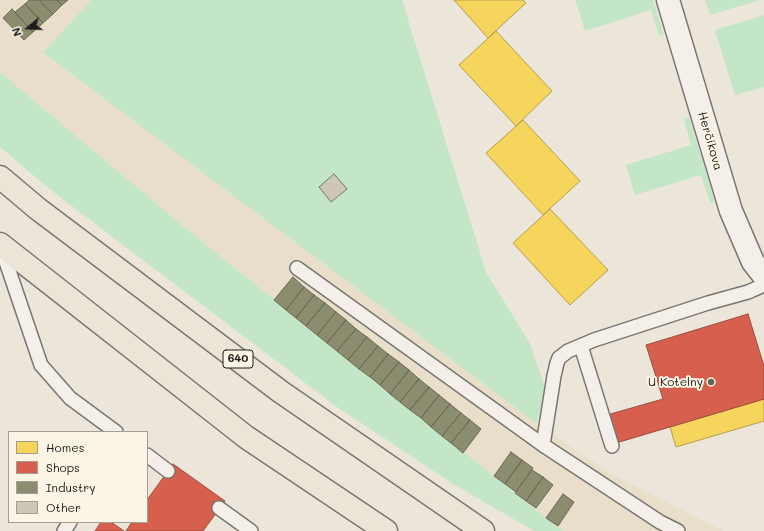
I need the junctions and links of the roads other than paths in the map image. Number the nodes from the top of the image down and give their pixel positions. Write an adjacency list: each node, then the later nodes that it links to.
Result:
1 (668, 0): 5 (street, Herčíkova)
2 (0, 177): 16 (highway, 640)
3 (0, 244): 8 (lane); 15 (highway)
4 (297, 268): 9 (lane)
5 (764, 276)
6 (764, 285): 7 (lane)
7 (581, 346): 9 (lane); 10 (lane)
8 (115, 431)
9 (543, 445): 17 (lane)
10 (612, 446)
11 (148, 456): 12 (lane)
12 (168, 471)
13 (220, 508): 14 (lane)
14 (251, 531)
15 (386, 531)
16 (483, 531)
17 (678, 531)

